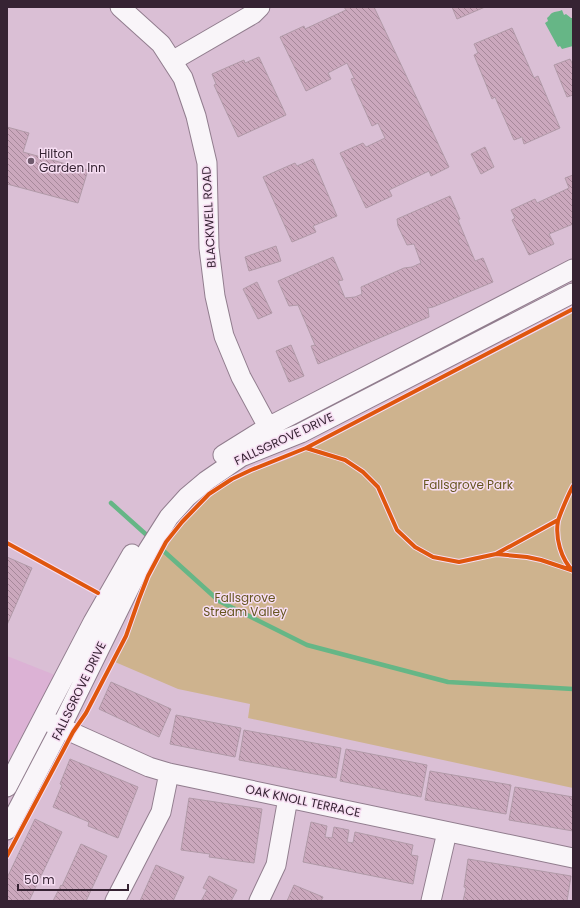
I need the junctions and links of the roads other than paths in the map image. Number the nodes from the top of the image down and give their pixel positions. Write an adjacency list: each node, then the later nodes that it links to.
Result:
1 (120, 7): 3 (street, BLACKWELL ROAD)
2 (260, 7): 3 (street)
3 (172, 61): 6 (street, BLACKWELL ROAD)
4 (573, 269): 6 (street, FALLSGROVE DRIVE)
5 (573, 293): 6 (street, FALLSGROVE DRIVE)
6 (272, 435): 7 (street, FALLSGROVE DRIVE)
7 (143, 546): 8 (street, FALLSGROVE DRIVE); 9 (street, FALLSGROVE DRIVE)
8 (42, 719): 9 (street, OAK KNOLL TERRACE); 11 (street, FALLSGROVE DRIVE)
9 (61, 727): 10 (street, OAK KNOLL TERRACE); 13 (street, FALLSGROVE DRIVE)
10 (169, 773): 12 (street, OAK KNOLL TERRACE); 16 (street)
11 (7, 787)
12 (288, 798): 14 (street, OAK KNOLL TERRACE); 17 (street)
13 (7, 830)
14 (447, 832): 15 (street, OAK KNOLL TERRACE); 18 (street)
15 (573, 858)
16 (115, 901)
17 (258, 901)
18 (431, 901)

